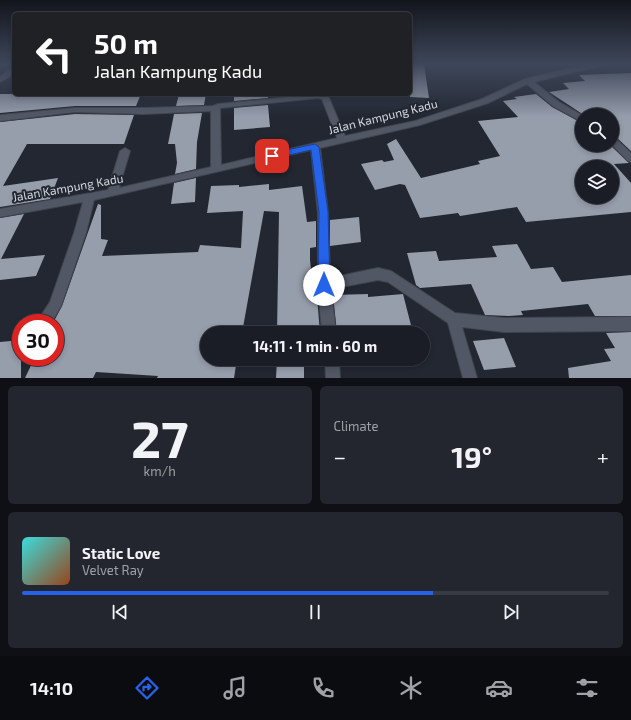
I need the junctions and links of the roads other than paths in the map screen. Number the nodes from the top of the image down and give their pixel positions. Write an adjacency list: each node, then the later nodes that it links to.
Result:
1 (527, 82): 6 (street, Jalan Kampung Kadu)
2 (529, 82): 4 (street)
3 (215, 108): 5 (street); 6 (street); 11 (street)
4 (575, 114)
5 (0, 118)
6 (343, 140): 7 (street, Jalan Kampung Kadu)
7 (315, 147): 11 (street, Jalan Kampung Kadu); 15 (street)
8 (619, 147): 10 (street)
9 (125, 151): 12 (street)
10 (631, 159)
11 (216, 169): 12 (street, Jalan Kampung Kadu)
12 (112, 193): 13 (street, Jalan Kampung Kadu)
13 (90, 197): 14 (street, Jalan Kampung Kadu); 16 (street)
14 (0, 213)
15 (324, 285): 17 (street); 19 (street)
16 (51, 314)
17 (453, 319): 18 (street); 22 (street)
18 (631, 324)
19 (328, 326)
20 (333, 366): 21 (street)
21 (334, 378)
22 (470, 378)

